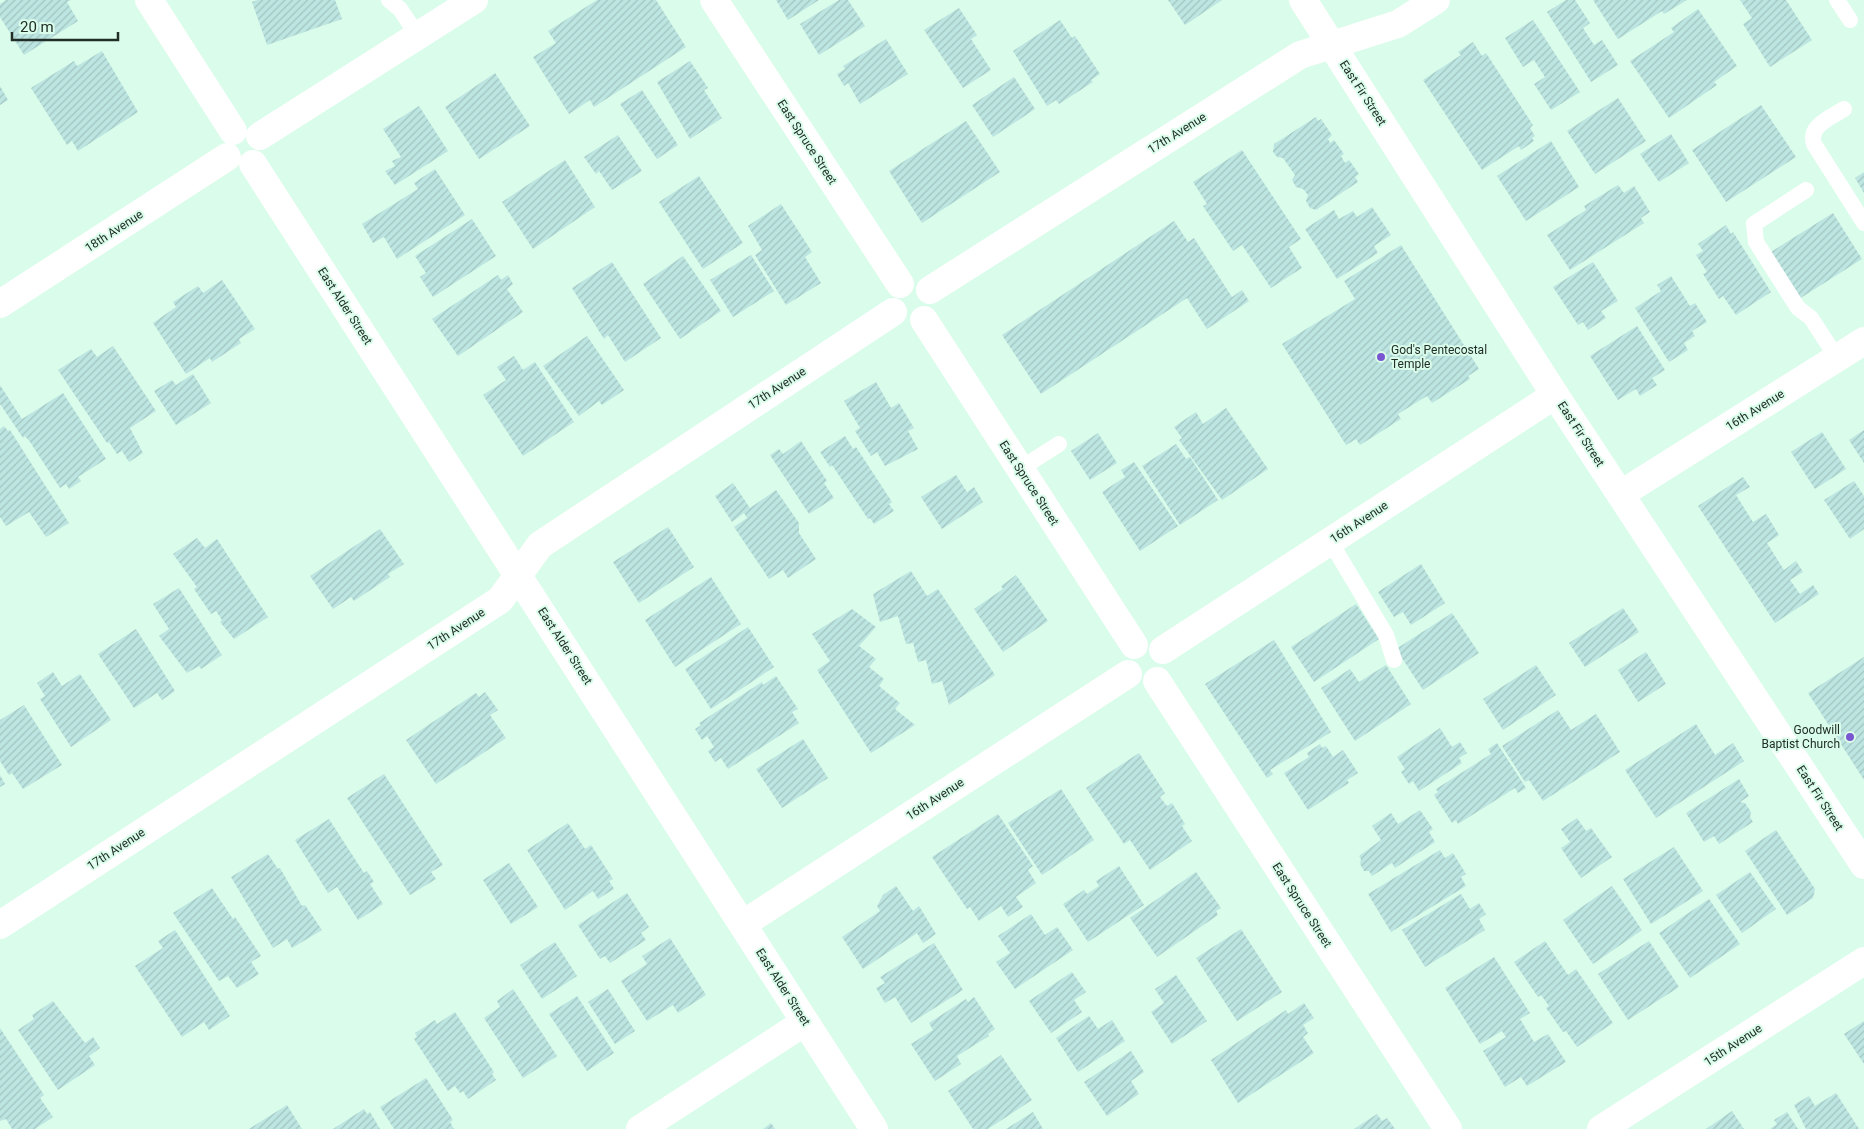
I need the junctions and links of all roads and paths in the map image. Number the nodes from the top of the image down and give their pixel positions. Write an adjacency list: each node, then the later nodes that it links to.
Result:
1 (149, 0): 12 (street)
2 (389, 0): 9 (lane)
3 (474, 0): 9 (street)
4 (714, 0): 18 (street, East Spruce Street)
5 (1303, 0): 10 (street, East Fir Street)
6 (1436, 0): 10 (street, 17th Avenue)
7 (1837, 0): 8 (lane)
8 (1850, 20)
9 (418, 36): 13 (street)
10 (1332, 45): 19 (street, 17th Avenue); 25 (street, East Fir Street)
11 (1844, 109): 17 (lane)
12 (233, 131): 13 (street); 14 (street)
13 (260, 136): 15 (street)
14 (227, 157): 15 (street); 20 (street, 18th Avenue)
15 (254, 164): 30 (street, East Alder Street)
16 (1806, 190): 24 (lane)
17 (1864, 223)
18 (900, 284): 19 (street); 21 (street)
19 (930, 290): 22 (street)
20 (0, 304)
21 (893, 312): 22 (street); 30 (street, 17th Avenue)
22 (924, 320): 27 (street, East Spruce Street)
23 (1864, 341): 24 (street, 16th Avenue)
24 (1837, 358): 28 (street, 16th Avenue)
25 (1556, 395): 28 (street, East Fir Street); 29 (street, 16th Avenue)
26 (1059, 444): 27 (lane)
27 (1020, 469): 31 (street, East Spruce Street)
28 (1621, 494): 36 (street, East Fir Street)
29 (1330, 541): 32 (street, 16th Avenue); 33 (lane)
30 (518, 574): 37 (street, East Alder Street); 38 (street, 17th Avenue)
31 (1134, 645): 32 (street); 34 (street)
32 (1163, 650): 35 (street)
33 (1394, 660)
34 (1128, 674): 35 (street); 37 (street, 16th Avenue)
35 (1157, 681): 43 (street, East Spruce Street)
36 (1864, 865)
37 (742, 924): 40 (street, East Alder Street)
38 (0, 925)
39 (1864, 961): 44 (street, 15th Avenue)
40 (806, 1022): 41 (street); 42 (street, East Alder Street)
41 (640, 1129)
42 (874, 1129)
43 (1448, 1129)
44 (1601, 1129)

